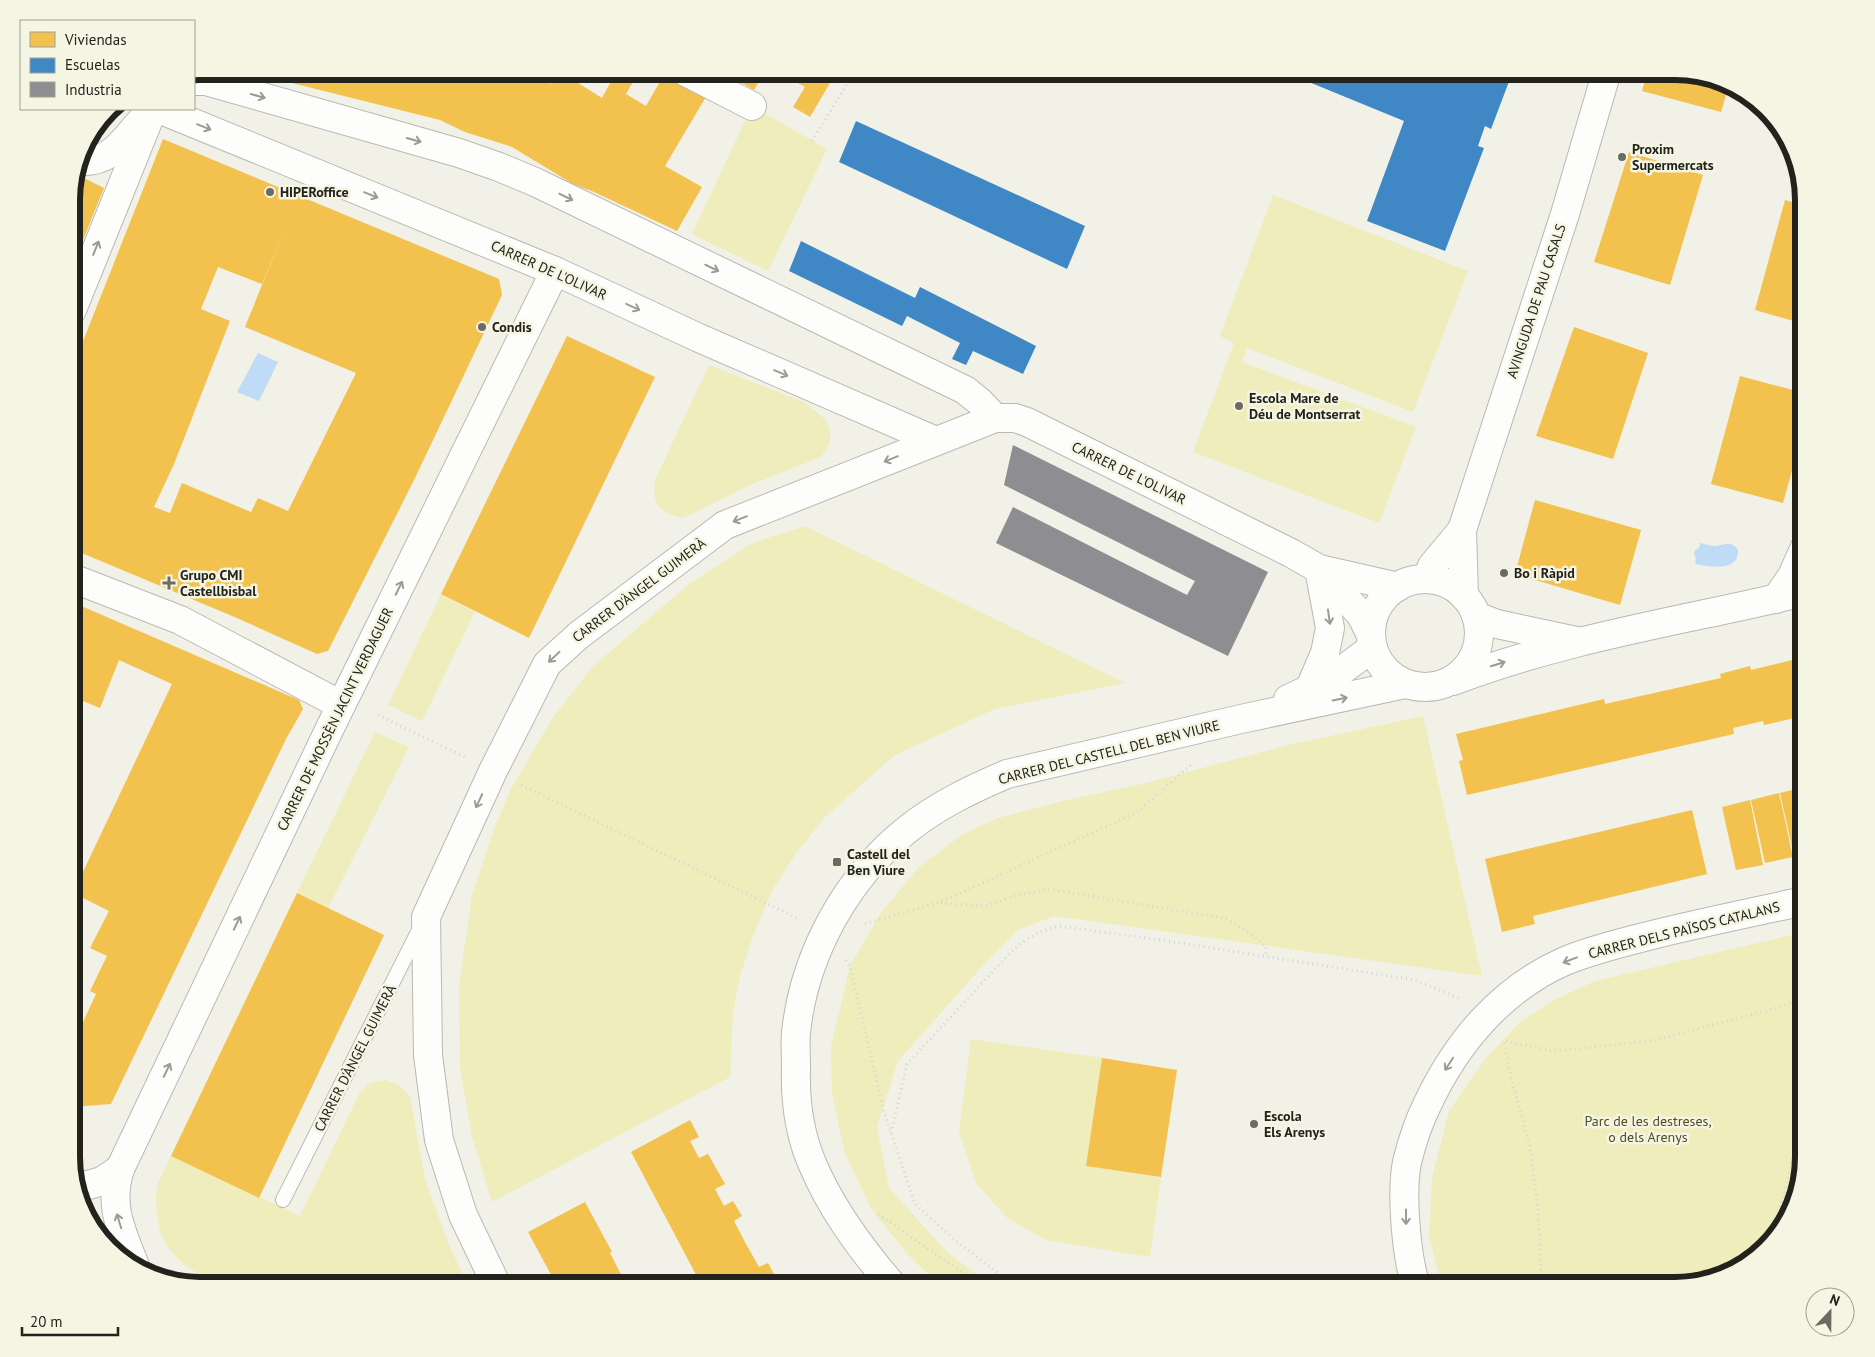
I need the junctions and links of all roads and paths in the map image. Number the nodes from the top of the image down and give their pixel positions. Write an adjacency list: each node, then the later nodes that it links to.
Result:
1 (701, 80): 5 (street)
2 (849, 80): 9 (path)
3 (1604, 80): 16 (street, AVINGUDA DE PAU CASALS)
4 (195, 81): 13 (street, one-way to 13)
5 (752, 106)
6 (152, 110): 10 (street)
7 (153, 110): 12 (street, one-way to 7)
8 (161, 110): 11 (street, CARRER DE L'OLIVAR, one-way to 11)
9 (812, 140)
10 (86, 162)
11 (554, 271): 15 (street, CARRER DE L'OLIVAR, one-way to 15); 30 (street, CARRER DE MOSSÈN JACINT VERDAGUER, one-way to 11)
12 (80, 290)
13 (942, 379): 14 (street); 15 (street)
14 (995, 418): 15 (street, CARRER D'ÀNGEL GUIMERÀ); 17 (street, CARRER DE L'OLIVAR)
15 (947, 436): 39 (street, CARRER D'ÀNGEL GUIMERÀ, one-way to 39)
16 (1462, 530): 19 (street, AVINGUDA DE PAU CASALS); 24 (street, AVINGUDA DE PAU CASALS)
17 (1319, 569): 21 (street, CARRER DE L'OLIVAR); 25 (street, CARRER DE L'OLIVAR); 29 (street, one-way to 29)
18 (1795, 569): 23 (street)
19 (1427, 579): 21 (street); 24 (street)
20 (80, 581): 30 (street)
21 (1398, 587): 25 (street)
22 (1795, 594): 23 (street)
23 (1776, 599): 26 (street)
24 (1470, 606): 26 (street); 27 (street)
25 (1371, 640): 28 (street); 29 (street, CARRER DEL CASTELL DEL BEN VIURE)
26 (1580, 642): 27 (street, one-way to 26)
27 (1452, 681): 28 (street)
28 (1405, 684): 32 (street, CARRER DEL CASTELL DEL BEN VIURE, one-way to 28)
29 (1309, 690): 32 (street, CARRER DEL CASTELL DEL BEN VIURE)
30 (341, 705): 47 (street, CARRER DE MOSSÈN JACINT VERDAGUER, one-way to 30)
31 (378, 716): 34 (path)
32 (1241, 719): 56 (street, CARRER DEL CASTELL DEL BEN VIURE)
33 (1199, 758): 36 (path)
34 (471, 760)
35 (516, 782): 38 (path)
36 (940, 902): 40 (path); 41 (path)
37 (1795, 903): 59 (street, CARRER DELS PAÏSOS CATALANS, one-way to 59)
38 (780, 910)
39 (426, 917): 49 (lane, CARRER D'ÀNGEL GUIMERÀ); 54 (street, CARRER D'ÀNGEL GUIMERÀ)
40 (864, 924)
41 (1266, 956): 44 (path); 45 (path)
42 (845, 958): 45 (path)
43 (1795, 1000): 60 (path)
44 (1469, 1002)
45 (890, 1133): 58 (path)
46 (1795, 1150): 51 (path)
47 (120, 1169): 48 (street); 52 (street, CARRER DE MOSSÈN JACINT VERDAGUER, one-way to 47)
48 (83, 1186)
49 (283, 1200)
50 (872, 1210): 57 (path)
51 (1776, 1221)
52 (131, 1255)
53 (847, 1273): 55 (path)
54 (493, 1277)
55 (843, 1277)
56 (885, 1277)
57 (969, 1277)
58 (1004, 1277)
59 (1413, 1277)
60 (1539, 1277)

